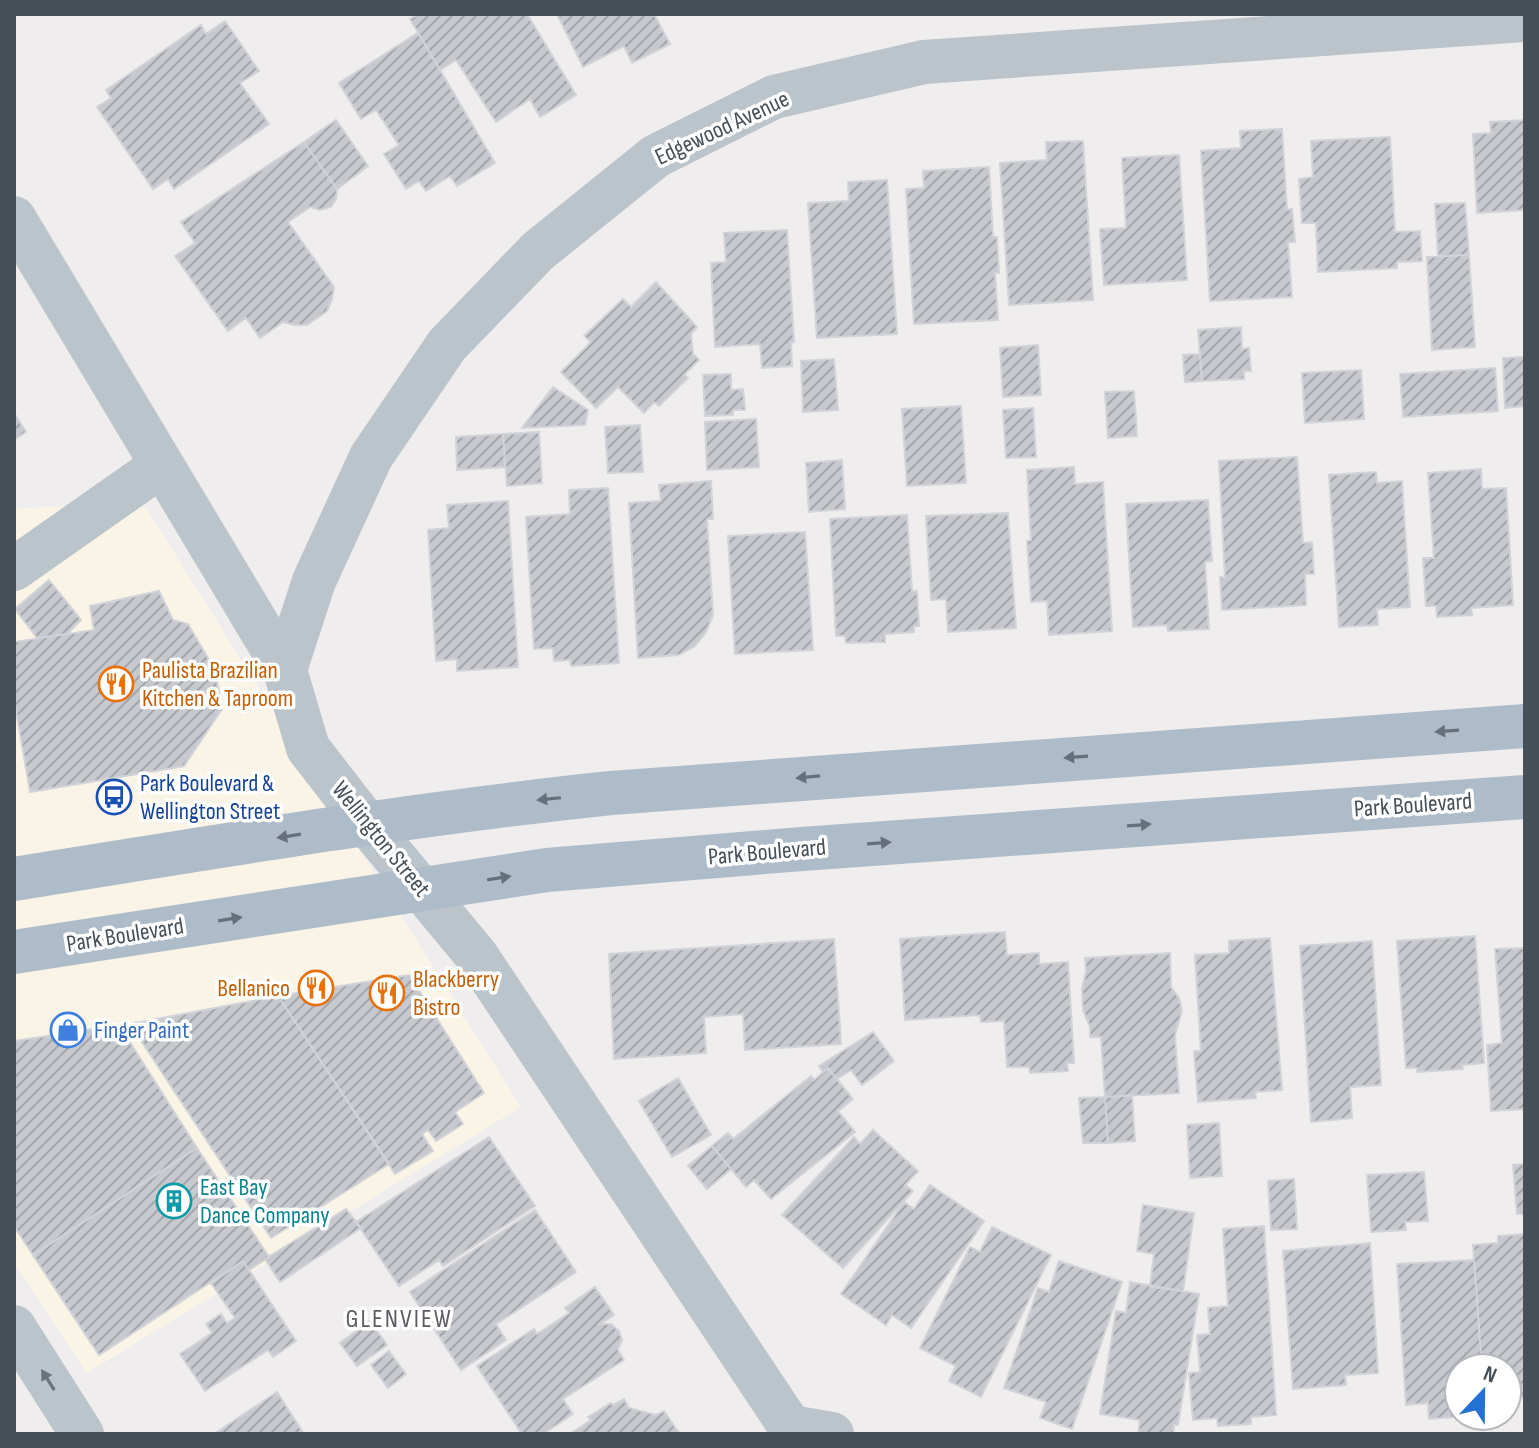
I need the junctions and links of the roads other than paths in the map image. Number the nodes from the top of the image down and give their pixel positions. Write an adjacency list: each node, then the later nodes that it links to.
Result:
1 (1525, 20): 5 (street, Edgewood Avenue)
2 (14, 218): 3 (street, Wellington Street)
3 (162, 465): 4 (street); 5 (street, Wellington Street)
4 (14, 569)
5 (285, 670): 8 (street, Wellington Street)
6 (1525, 726): 8 (main road, one-way to 8)
7 (1525, 797): 10 (main road, Park Boulevard, one-way to 7)
8 (366, 823): 9 (main road, one-way to 9); 10 (street, Wellington Street)
9 (14, 879)
10 (421, 890): 11 (main road, Park Boulevard, one-way to 10); 13 (street, Wellington Street)
11 (14, 952)
12 (14, 1327): 14 (street, one-way to 12)
13 (806, 1432)
14 (82, 1434)

